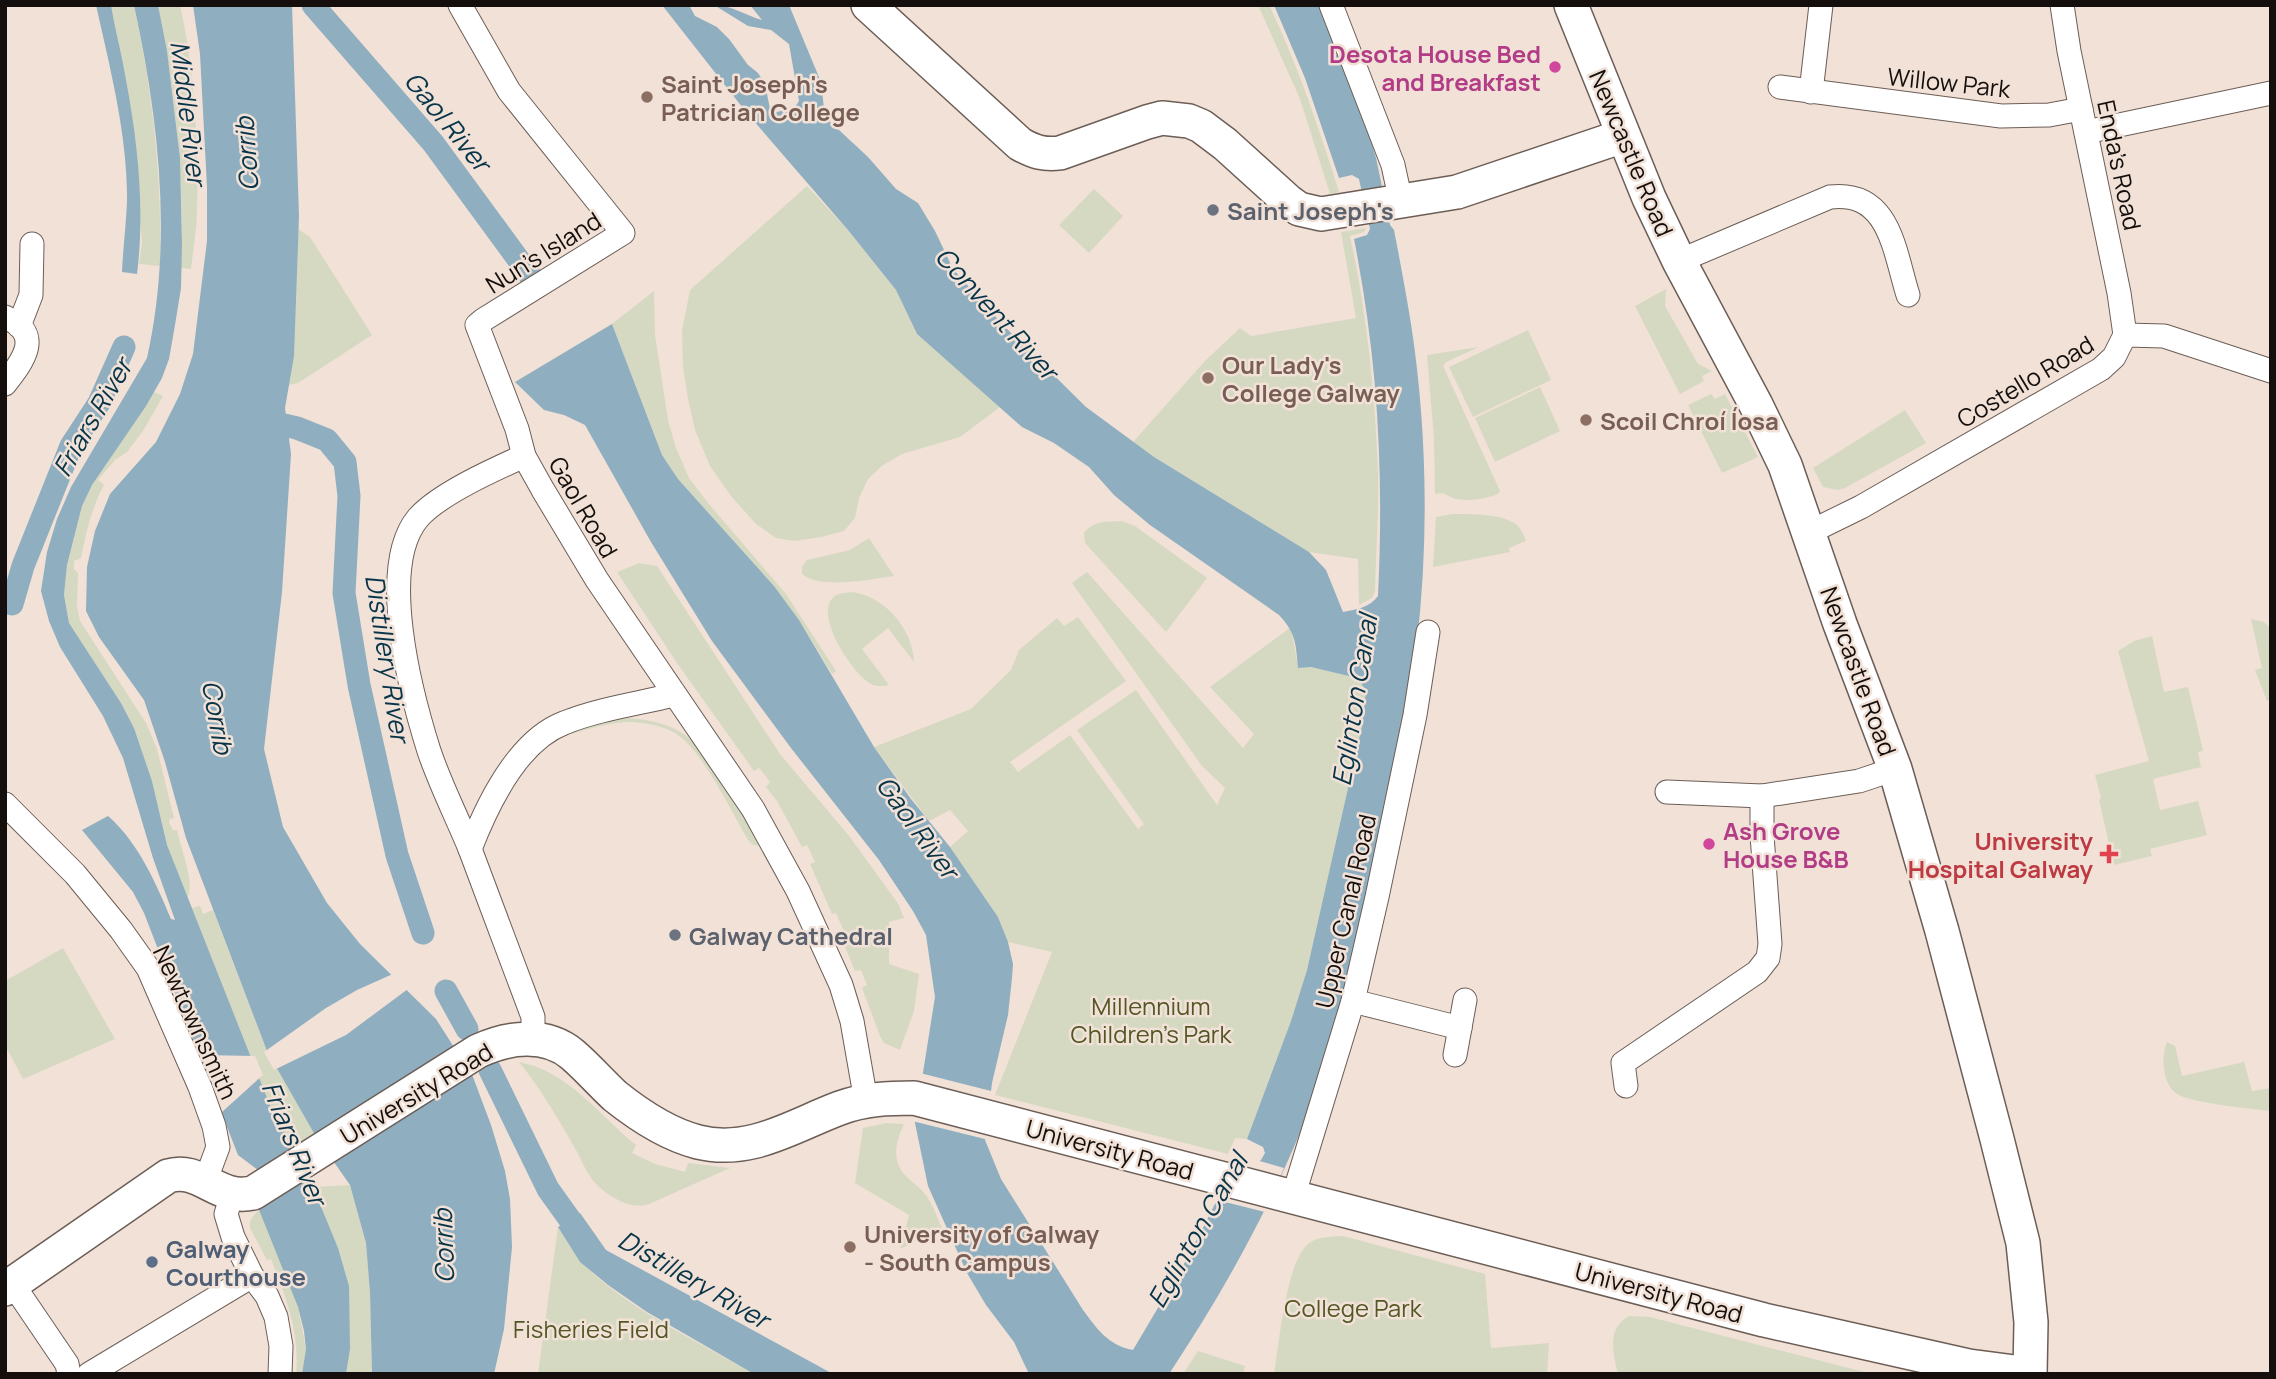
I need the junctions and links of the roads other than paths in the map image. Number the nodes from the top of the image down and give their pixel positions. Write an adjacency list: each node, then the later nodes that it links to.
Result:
1 (460, 5): 21 (street, Nun's Island)
2 (1331, 5): 13 (street)
3 (1571, 5): 12 (main road, Newcastle Road)
4 (1821, 5): 8 (street)
5 (2062, 5): 10 (street, Enda's Road)
6 (885, 11): 13 (main road)
7 (1780, 87): 8 (street, Willow Park)
8 (1811, 92): 10 (street, Willow Park)
9 (2271, 93): 11 (street)
10 (2081, 109): 11 (street, Enda's Road)
11 (2086, 132): 18 (street, Enda's Road)
12 (1623, 136): 13 (main road); 15 (main road, Newcastle Road)
13 (1393, 203)
14 (32, 244): 17 (street)
15 (1679, 261): 16 (street); 22 (main road, Newcastle Road)
16 (1908, 295)
17 (12, 321): 20 (street)
18 (2125, 335): 19 (street, Costello Road); 22 (street, Costello Road)
19 (2271, 371)
20 (5, 384)
21 (524, 456): 24 (street, Gaol Road); 29 (street, Gaol Road)
22 (1808, 533): 25 (main road, Newcastle Road)
23 (1428, 632): 31 (street, Upper Canal Road)
24 (673, 695): 29 (street); 36 (street, Gaol Road)
25 (1895, 769): 27 (street); 44 (main road, Newcastle Road)
26 (1667, 792): 27 (street)
27 (1762, 796): 35 (street)
28 (5, 804): 37 (street, Newtownsmith)
29 (470, 849): 33 (street, Gaol Road)
30 (1465, 1000): 32 (street)
31 (1353, 1001): 32 (street); 38 (street, Upper Canal Road)
32 (1460, 1028): 34 (street)
33 (533, 1038): 36 (main road, University Road); 37 (main road, University Road)
34 (1455, 1055)
35 (1626, 1086)
36 (866, 1101): 38 (main road, University Road)
37 (230, 1190): 39 (street, Newtownsmith); 40 (main road)
38 (1284, 1194): 44 (main road, University Road)
39 (252, 1276): 42 (street); 43 (street, Newtownsmith)
40 (8, 1282): 41 (street)
41 (69, 1374)
42 (89, 1374)
43 (280, 1374)
44 (2030, 1374)

